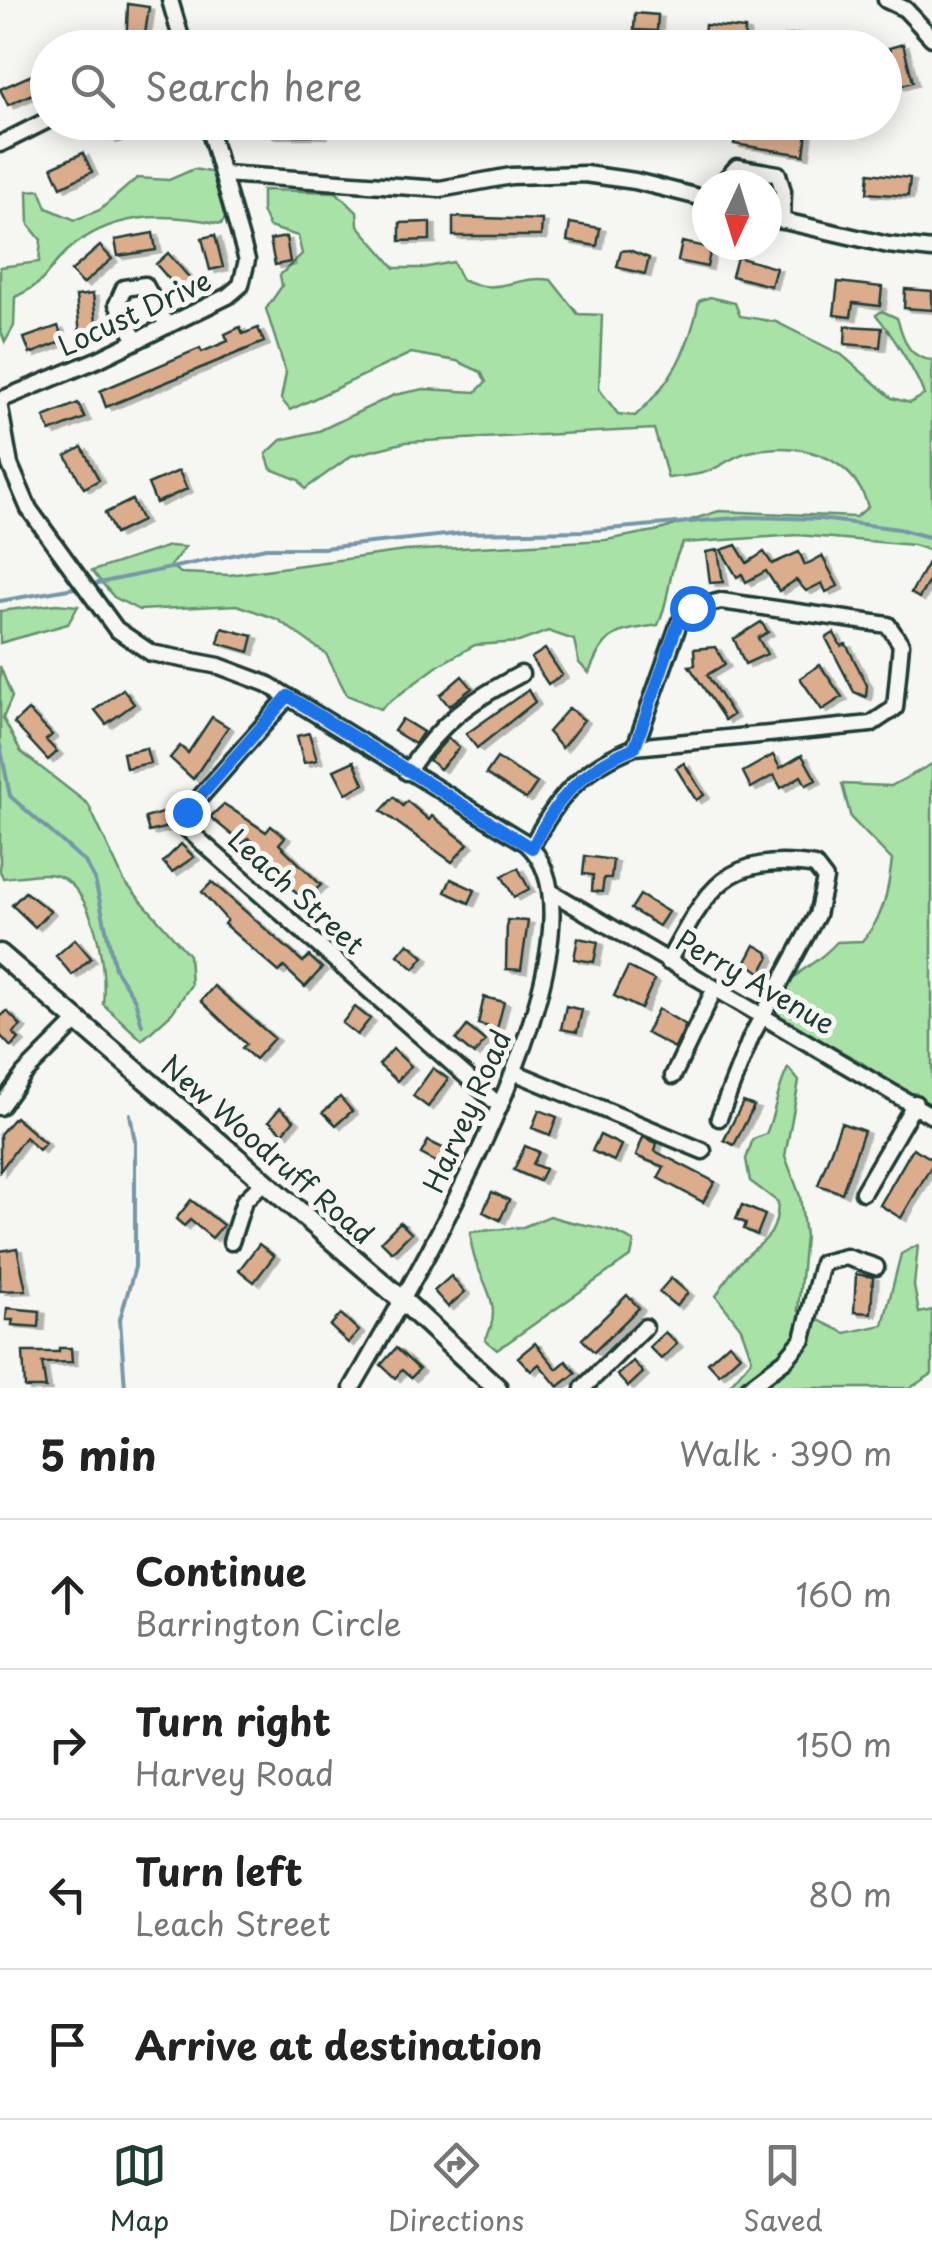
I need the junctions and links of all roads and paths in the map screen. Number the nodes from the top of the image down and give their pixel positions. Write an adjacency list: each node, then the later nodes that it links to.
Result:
1 (170, 0): 3 (street)
2 (886, 0): 4 (street)
3 (179, 30)
4 (932, 38)
5 (30, 129): 7 (street)
6 (213, 140): 8 (street, Locust Drive)
7 (0, 144)
8 (224, 174): 9 (street); 12 (street, Locust Drive)
9 (692, 195)
10 (782, 221): 11 (street)
11 (932, 250)
12 (167, 326): 13 (street, Locust Drive); 13 (street)
13 (136, 341): 14 (street, Locust Drive)
14 (0, 400)
15 (0, 408): 17 (street)
16 (521, 674): 19 (street)
17 (288, 696): 19 (street); 30 (street, Leach Street)
18 (635, 747): 18 (street); 20 (street)
19 (408, 772): 20 (street)
20 (532, 848): 21 (street)
21 (553, 892): 23 (street, Perry Avenue); 27 (street, Harvey Road)
22 (0, 954): 26 (main road, New Woodruff Road)
23 (668, 962): 24 (street, Perry Avenue); 25 (street)
24 (715, 988): 25 (street, Perry Avenue); 28 (street)
25 (763, 1015): 29 (street, Perry Avenue); 33 (street)
26 (77, 1021): 31 (street); 35 (main road, New Woodruff Road)
27 (514, 1072): 30 (street, Harvey Road); 34 (street)
28 (673, 1076)
29 (916, 1103): 32 (street, Perry Avenue); 36 (street)
30 (500, 1106): 39 (street, Harvey Road)
31 (0, 1107)
32 (932, 1116)
33 (719, 1118)
34 (703, 1151)
35 (264, 1182): 37 (street); 39 (main road, New Woodruff Road)
36 (864, 1192)
37 (231, 1242)
38 (876, 1266): 44 (street)
39 (402, 1300): 41 (main road, New Woodruff Road); 42 (street, Harvey Road)
40 (645, 1327): 43 (street)
41 (491, 1386)
42 (352, 1388)
43 (583, 1388)
44 (748, 1388)

